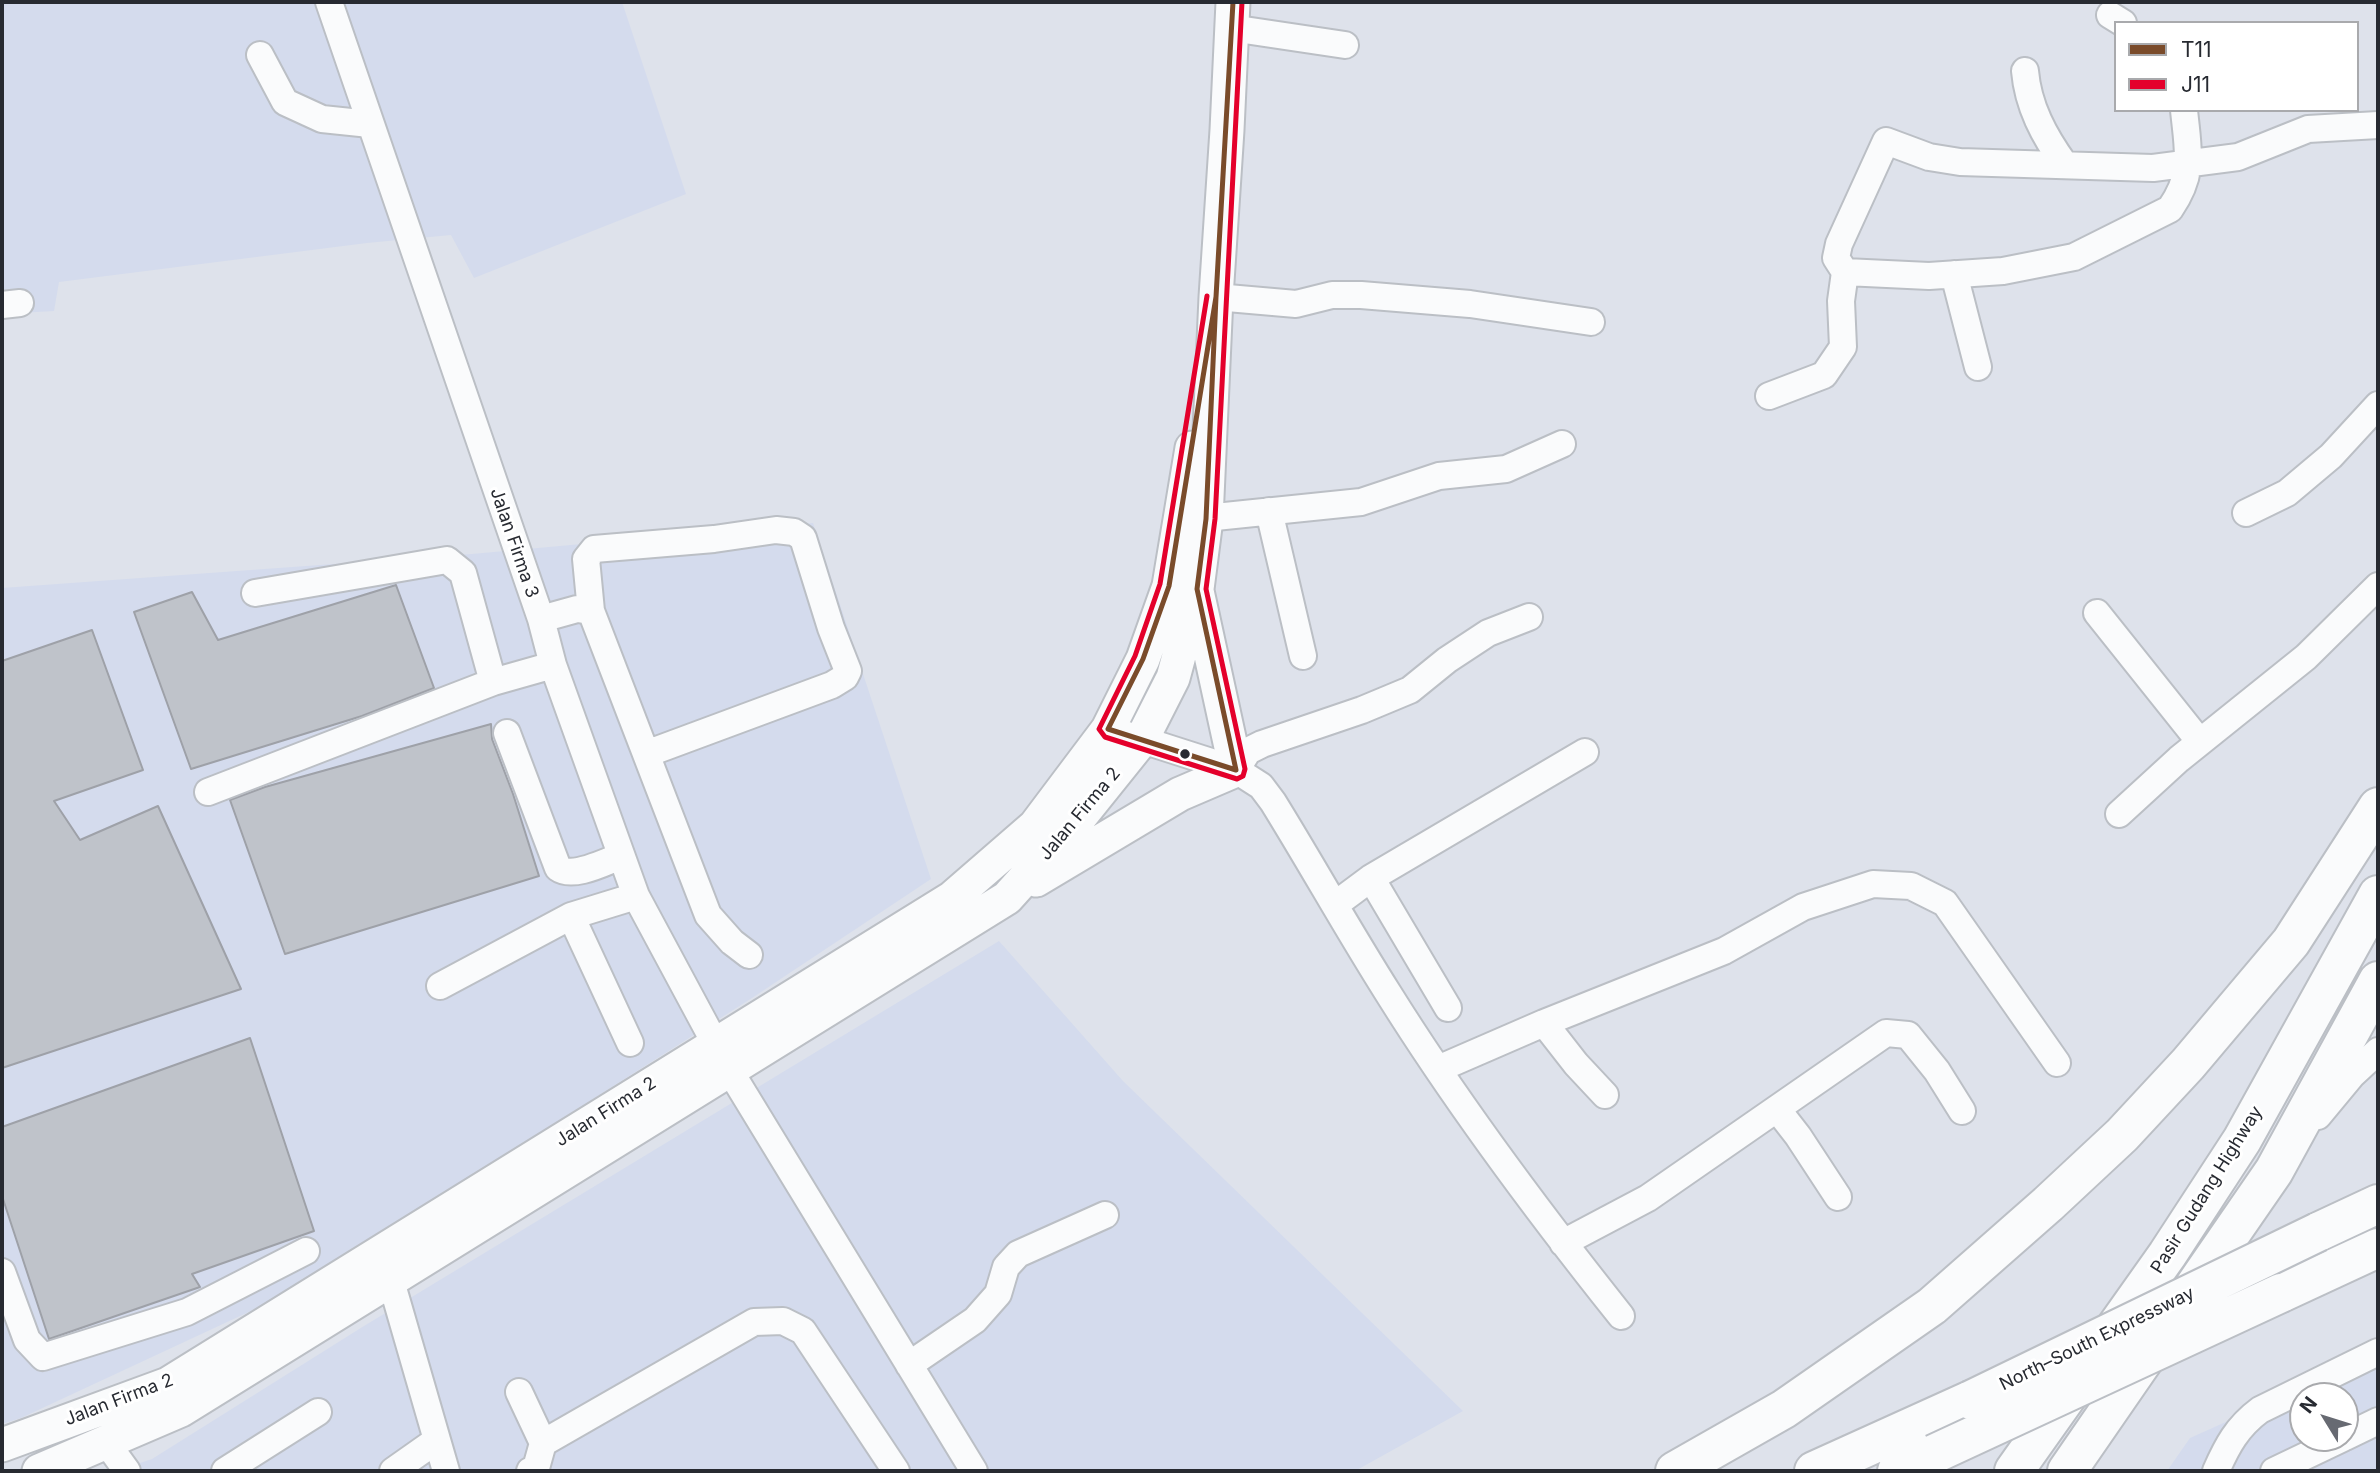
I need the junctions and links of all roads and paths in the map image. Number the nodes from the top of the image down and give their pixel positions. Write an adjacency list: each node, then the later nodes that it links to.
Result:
1 (329, 2): 7 (street, Jalan Firma 3)
2 (1232, 15): 3 (street); 13 (main road, Jalan Firma 2)
3 (1345, 45)
4 (260, 55): 7 (street)
5 (2025, 71): 10 (street)
6 (2184, 112): 9 (street)
7 (370, 124): 28 (street, Jalan Firma 3)
8 (2378, 124): 9 (street)
9 (2190, 162): 10 (street); 12 (street)
10 (2064, 165): 11 (street)
11 (1844, 272): 12 (street); 16 (street)
12 (1954, 274): 15 (street)
13 (1216, 297): 14 (street); 21 (main road, Jalan Firma 2)
14 (1591, 322)
15 (1978, 367)
16 (1769, 396)
17 (2378, 405): 20 (street)
18 (1562, 444): 19 (street)
19 (1269, 511): 21 (street); 29 (street)
20 (2246, 513)
21 (1193, 520): 23 (main road, Jalan Firma 2); 32 (main road, Jalan Firma 2)
22 (2378, 586): 35 (street)
23 (1197, 589): 34 (main road, Jalan Firma 2); 38 (main road)
24 (255, 593): 31 (street)
25 (592, 611): 28 (street); 37 (street); 37 (street)
26 (2097, 613): 35 (street)
27 (1529, 617): 38 (street)
28 (541, 619): 30 (street, Jalan Firma 3)
29 (1303, 656)
30 (553, 665): 31 (street); 42 (street, Jalan Firma 3)
31 (493, 682): 39 (street)
32 (1108, 729): 34 (street); 56 (main road, Jalan Firma 2)
33 (507, 733): 42 (street)
34 (1141, 741): 38 (street); 46 (main road, Jalan Firma 2)
35 (2200, 742): 41 (street)
36 (1585, 752): 43 (street)
37 (646, 754): 49 (street)
38 (1236, 770): 46 (main road); 47 (street)
39 (208, 792)
40 (2378, 807): 91 (highway)
41 (2119, 814)
42 (621, 856): 45 (street, Jalan Firma 3)
43 (1371, 878): 47 (street); 52 (street)
44 (2378, 895): 94 (highway, Pasir Gudang Highway)
45 (636, 897): 48 (street); 56 (street, Jalan Firma 3)
46 (1007, 898): 56 (main road, Jalan Firma 2)
47 (1336, 904): 58 (street)
48 (570, 916): 51 (street); 54 (street)
49 (749, 955)
50 (2378, 981): 62 (highway)
51 (440, 985)
52 (1448, 1008)
53 (1544, 1023): 57 (street); 58 (street); 59 (street)
54 (630, 1043)
55 (2378, 1051): 62 (street)
56 (723, 1058): 70 (main road, Jalan Firma 2); 73 (street, Jalan Firma 3); 81 (main road, Jalan Firma 2)
57 (2057, 1063)
58 (1438, 1069): 66 (street)
59 (1605, 1095)
60 (1777, 1109): 61 (street); 63 (street); 66 (street)
61 (1962, 1111)
62 (2274, 1171): 95 (highway)
63 (1838, 1197)
64 (2378, 1205): 92 (highway, North–South Expressway, bridge)
65 (1105, 1215): 73 (street)
66 (1563, 1243): 71 (street)
67 (2378, 1248): 93 (highway, North–South Expressway, bridge)
68 (306, 1251): 69 (street)
69 (2, 1272)
70 (391, 1281): 78 (street); 79 (main road, Jalan Firma 2)
71 (1620, 1316)
72 (2378, 1352): 96 (street)
73 (909, 1365): 90 (street, Jalan Firma 3)
74 (519, 1392): 80 (street)
75 (318, 1412): 85 (street)
76 (2378, 1421): 77 (street)
77 (2359, 1430)
78 (437, 1440): 86 (street); 87 (street)
79 (106, 1442): 83 (main road, Jalan Firma 2); 84 (street)
80 (543, 1443): 88 (street); 89 (street)
81 (2, 1445)
82 (2314, 1452): 97 (street)
83 (39, 1471)
84 (127, 1471)
85 (225, 1471)
86 (393, 1471)
87 (446, 1471)
88 (530, 1471)
89 (896, 1471)
90 (974, 1471)
91 (1675, 1471)
92 (1814, 1471)
93 (1897, 1471)
94 (2014, 1471)
95 (2067, 1471)
96 (2216, 1471)
97 (2274, 1471)

